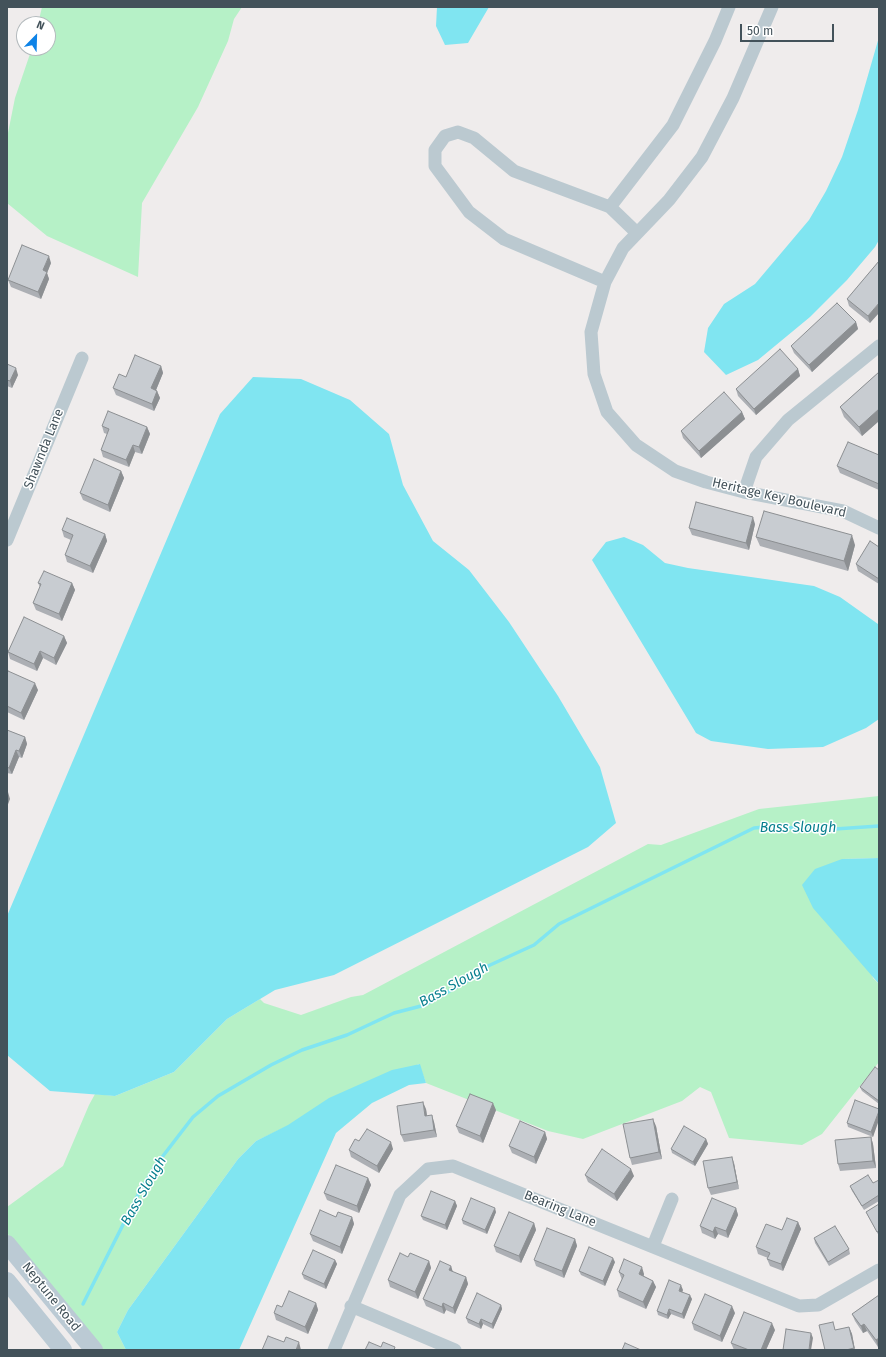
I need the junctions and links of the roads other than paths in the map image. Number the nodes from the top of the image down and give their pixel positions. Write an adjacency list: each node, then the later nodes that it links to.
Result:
1 (729, 7): 3 (street)
2 (772, 7): 4 (street, Heritage Key Boulevard)
3 (610, 207): 4 (street); 5 (street)
4 (637, 233): 5 (street, Heritage Key Boulevard)
5 (605, 282): 8 (street, Heritage Key Boulevard)
6 (879, 346): 8 (street)
7 (82, 358): 10 (street, Shawnda Lane)
8 (744, 492): 9 (street, Heritage Key Boulevard)
9 (879, 528)
10 (7, 540)
11 (672, 1199): 13 (street)
12 (7, 1244): 18 (main road, Neptune Road)
13 (653, 1246): 14 (street, Bearing Lane); 16 (street, Bearing Lane)
14 (879, 1270)
15 (7, 1281): 17 (main road, Neptune Road)
16 (351, 1306): 19 (street, Bearing Lane); 20 (street)
17 (63, 1350)
18 (94, 1350)
19 (334, 1350)
20 (455, 1350)

